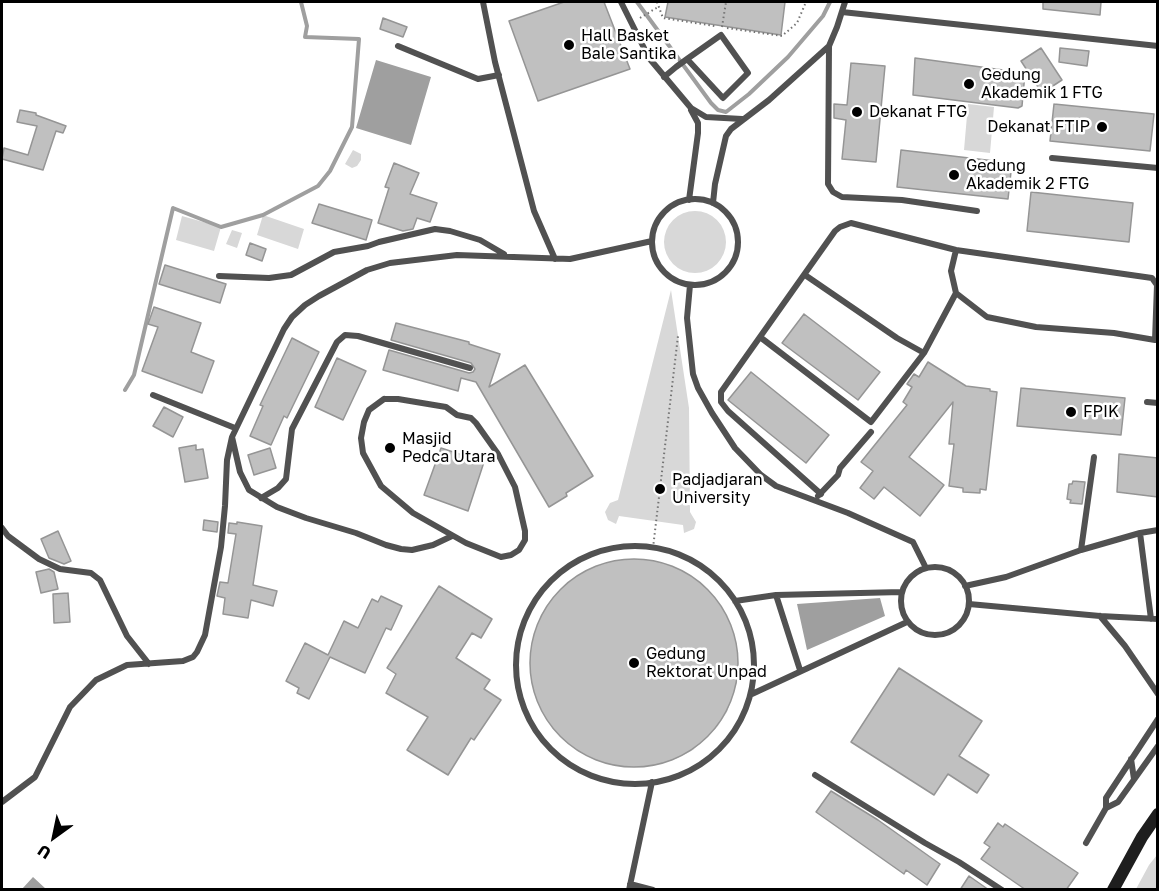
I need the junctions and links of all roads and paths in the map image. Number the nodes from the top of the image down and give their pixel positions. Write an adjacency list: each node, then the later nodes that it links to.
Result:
1 (483, 2): 16 (lane)
2 (621, 2): 9 (lane)
3 (657, 2): 7 (path)
4 (726, 2): 10 (path)
5 (806, 2): 10 (path)
6 (845, 2): 8 (lane)
7 (658, 7): 9 (path); 10 (path)
8 (842, 12): 13 (lane); 14 (lane)
9 (630, 24): 17 (lane)
10 (722, 27): 11 (path)
11 (721, 35): 15 (lane); 15 (lane)
12 (398, 46): 16 (lane)
13 (829, 46): 19 (lane); 24 (lane)
14 (1158, 46)
15 (686, 59): 17 (lane)
16 (499, 75): 28 (lane)
17 (664, 77): 18 (lane)
18 (690, 108): 19 (lane); 22 (lane)
19 (742, 119): 23 (lane)
20 (1053, 158): 21 (lane)
21 (1158, 168)
22 (689, 200): 23 (lane); 25 (lane)
23 (713, 202): 31 (lane)
24 (977, 211)
25 (652, 240): 28 (lane); 31 (lane)
26 (956, 250): 29 (lane); 32 (lane); 35 (lane)
27 (506, 255): 28 (lane); 30 (lane); 41 (lane)
28 (555, 259)
29 (805, 275): 34 (lane); 36 (lane)
30 (219, 276)
31 (690, 285): 47 (lane)
32 (956, 293): 35 (lane); 36 (lane)
33 (678, 330): 52 (path)
34 (760, 337): 36 (lane); 45 (lane)
35 (1156, 340)
36 (924, 352)
37 (470, 368): 46 (lane)
38 (153, 395): 41 (lane)
39 (1147, 402): 40 (lane)
40 (1158, 403)
41 (235, 428): 43 (lane)
42 (871, 432): 45 (lane)
43 (232, 437): 46 (lane); 63 (lane)
44 (1094, 456): 53 (lane)
45 (821, 494): 47 (lane)
46 (261, 498): 51 (lane)
47 (814, 501): 54 (lane)
48 (2, 528): 63 (lane)
49 (1158, 530): 50 (lane)
50 (1140, 533): 53 (lane); 61 (lane)
51 (452, 536): 51 (lane)
52 (653, 548): 58 (lane); 72 (lane)
53 (1081, 550): 55 (lane)
54 (926, 568): 55 (lane); 56 (lane)
55 (965, 586): 59 (lane)
56 (902, 592): 57 (lane); 62 (lane)
57 (776, 595): 58 (lane); 64 (lane)
58 (735, 601): 65 (lane)
59 (969, 604): 60 (lane); 62 (lane)
60 (1100, 616): 61 (lane); 66 (lane)
61 (1154, 619)
62 (907, 622): 64 (lane)
63 (149, 664): 73 (lane)
64 (800, 670): 65 (lane)
65 (752, 694): 72 (lane)
66 (1158, 694)
67 (1158, 719): 69 (lane)
68 (1158, 746): 71 (lane)
69 (1131, 758): 71 (lane); 74 (lane)
70 (815, 775): 79 (lane)
71 (1134, 779): 74 (lane)
72 (652, 782): 77 (lane)
73 (2, 802)
74 (1106, 808): 76 (lane)
75 (1158, 814): 80 (main road)
76 (1086, 843)
77 (629, 887): 78 (lane)
78 (653, 890)
79 (1002, 890)
80 (1113, 890)

